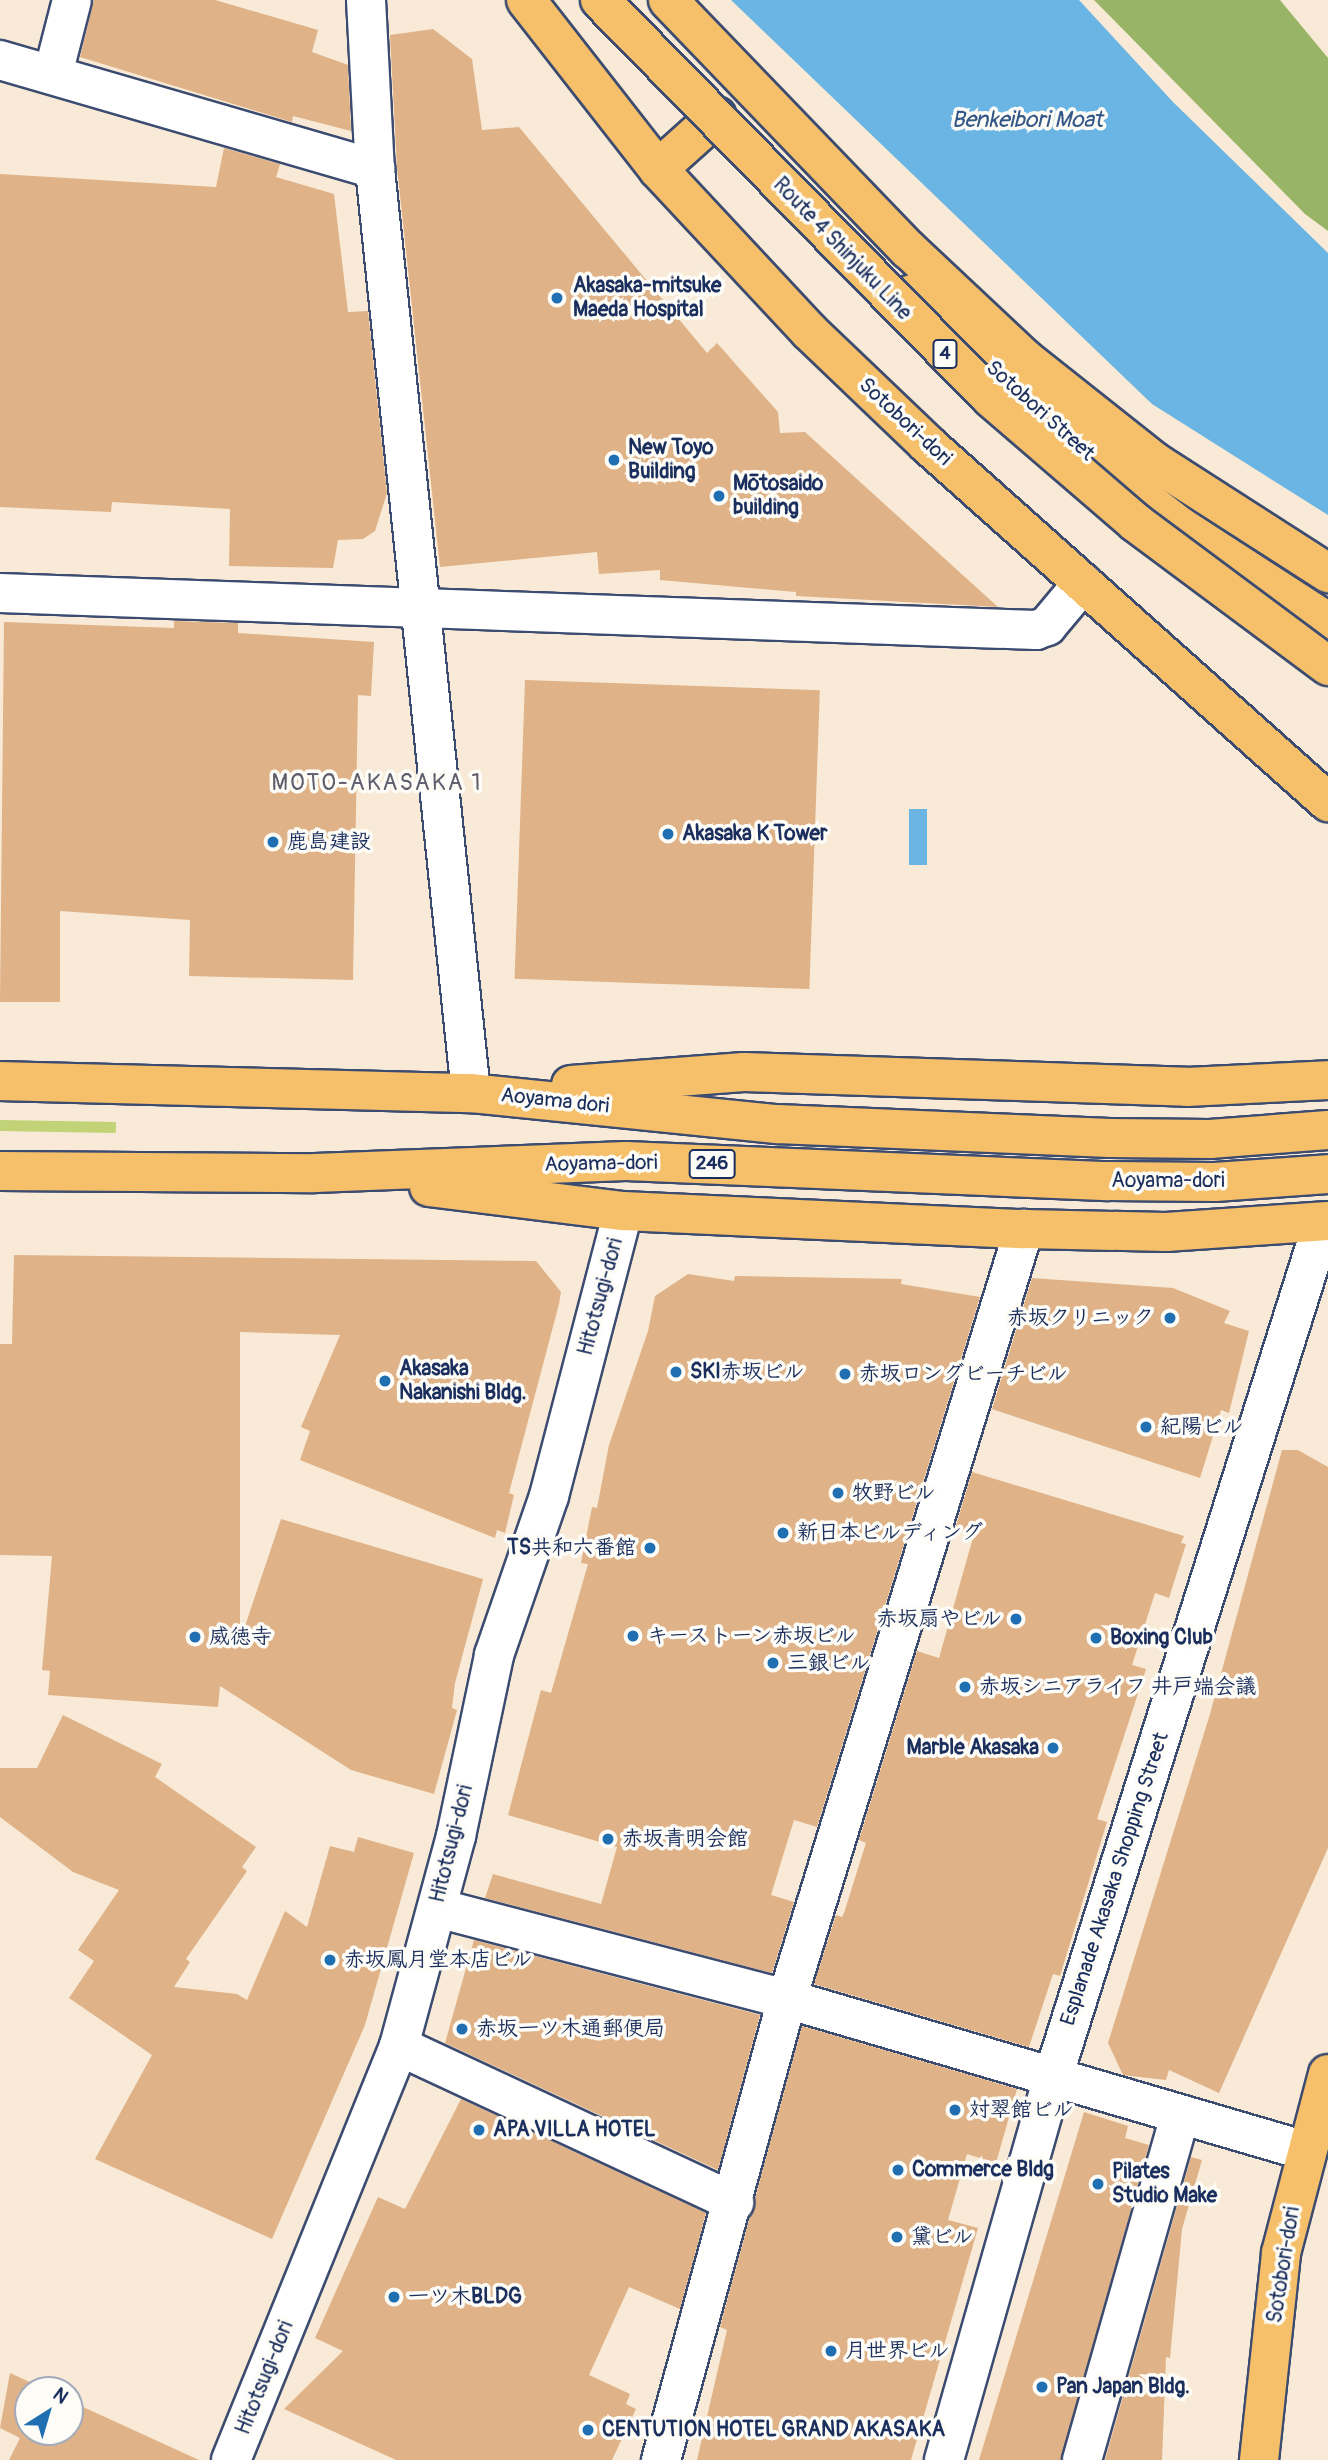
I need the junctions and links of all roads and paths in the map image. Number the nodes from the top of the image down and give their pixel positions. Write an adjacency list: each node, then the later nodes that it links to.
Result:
1 (72, 0): 8 (street)
2 (366, 0): 10 (street)
3 (526, 0): 11 (main road, Sotobori-dori)
4 (600, 0): 19 (main road, Route 4 Shinjuku Line / 4, bridge)
5 (605, 0): 9 (main road, Sotobori Street)
6 (668, 0): 12 (main road, 4)
7 (0, 60): 8 (street)
8 (53, 74): 10 (street)
9 (718, 116): 11 (main road); 15 (main road, Sotobori Street)
10 (375, 169): 16 (street)
11 (658, 169): 13 (main road, Sotobori-dori)
12 (1328, 573)
13 (1083, 583): 16 (street); 20 (main road, Sotobori-dori)
14 (0, 593): 16 (street)
15 (1292, 601): 17 (main road); 18 (main road)
16 (419, 607): 23 (street)
17 (1328, 622)
18 (1328, 653)
19 (1328, 666)
20 (1328, 802)
21 (1328, 1080): 23 (main road)
22 (0, 1081): 23 (main road, Aoyama dori / 246)
23 (471, 1093): 25 (main road, Aoyama dori / 246)
24 (1328, 1130): 25 (main road, Aoyama-dori / 246)
25 (1110, 1138)
26 (0, 1171): 27 (main road, Aoyama-dori / 246)
27 (315, 1173): 28 (main road, Aoyama-dori / 246); 29 (main road)
28 (1328, 1174)
29 (623, 1211): 31 (main road); 32 (street, Hitotsugi-dori)
30 (1325, 1222): 31 (main road); 35 (street, Esplanade Akasaka Shopping Street)
31 (1024, 1230): 33 (street)
32 (437, 1908): 33 (street); 34 (street, Hitotsugi-dori)
33 (787, 1999): 35 (street); 39 (street)
34 (398, 2046): 39 (street); 40 (street, Hitotsugi-dori)
35 (1054, 2074): 37 (street); 42 (street, Esplanade Akasaka Shopping Street)
36 (1328, 2074): 38 (main road, Sotobori-dori)
37 (1180, 2115): 38 (street); 43 (street)
38 (1306, 2151): 44 (main road, Sotobori-dori)
39 (734, 2202): 41 (street)
40 (231, 2460)
41 (662, 2460)
42 (944, 2460)
43 (1082, 2460)
44 (1259, 2460)

